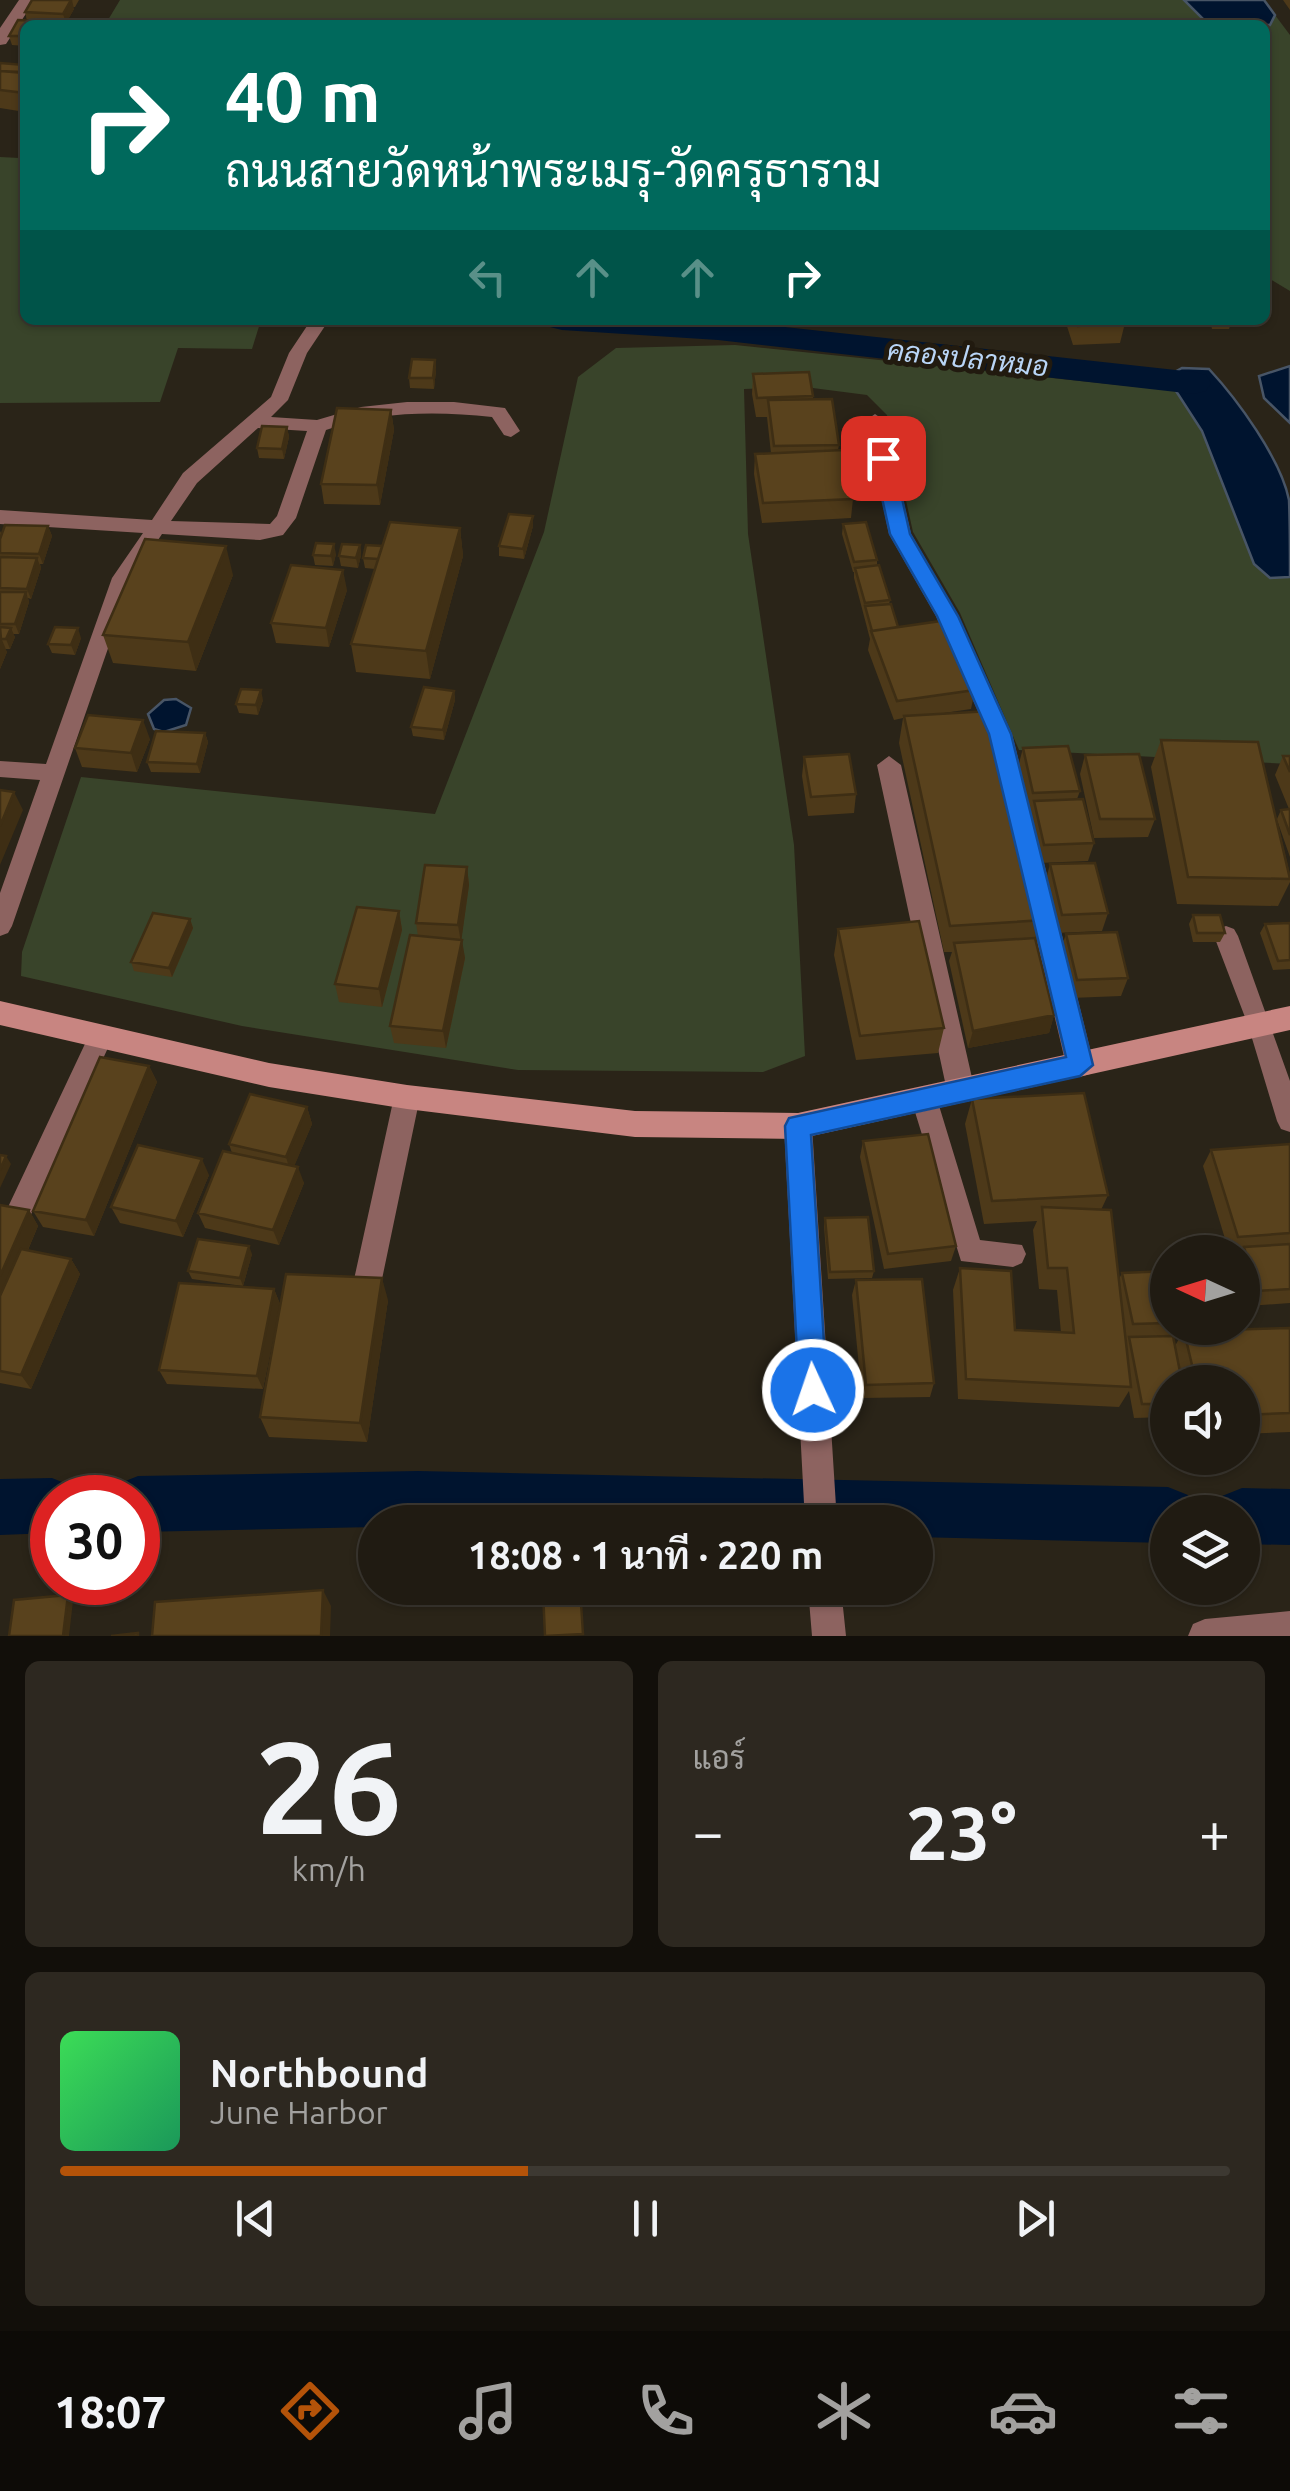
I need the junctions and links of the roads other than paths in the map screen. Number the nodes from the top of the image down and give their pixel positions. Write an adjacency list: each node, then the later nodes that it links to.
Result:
1 (27, 0): 2 (street)
2 (0, 40)
3 (317, 325): 5 (lane)
4 (874, 421): 19 (street)
5 (257, 422): 6 (lane); 9 (lane)
6 (318, 426): 7 (lane); 9 (lane)
7 (511, 431)
8 (0, 517): 9 (lane)
9 (152, 530): 12 (lane)
10 (889, 766): 20 (street)
11 (0, 769): 12 (lane)
12 (56, 773): 13 (lane)
13 (0, 926)
14 (1226, 936): 17 (lane)
15 (0, 1013): 18 (street)
16 (1290, 1018): 17 (street)
17 (1260, 1024): 19 (street); 23 (lane)
18 (102, 1037): 21 (street); 25 (lane)
19 (1080, 1065): 20 (street)
20 (960, 1091): 22 (street)
21 (407, 1097): 24 (street); 27 (lane)
22 (924, 1099): 24 (street); 26 (lane)
23 (1290, 1120)
24 (798, 1126): 28 (street)
25 (18, 1214)
26 (1013, 1254)
27 (368, 1284)
28 (820, 1505)
29 (827, 1605): 31 (street)
30 (1290, 1628): 32 (street)
31 (829, 1634)
32 (1205, 1636)

